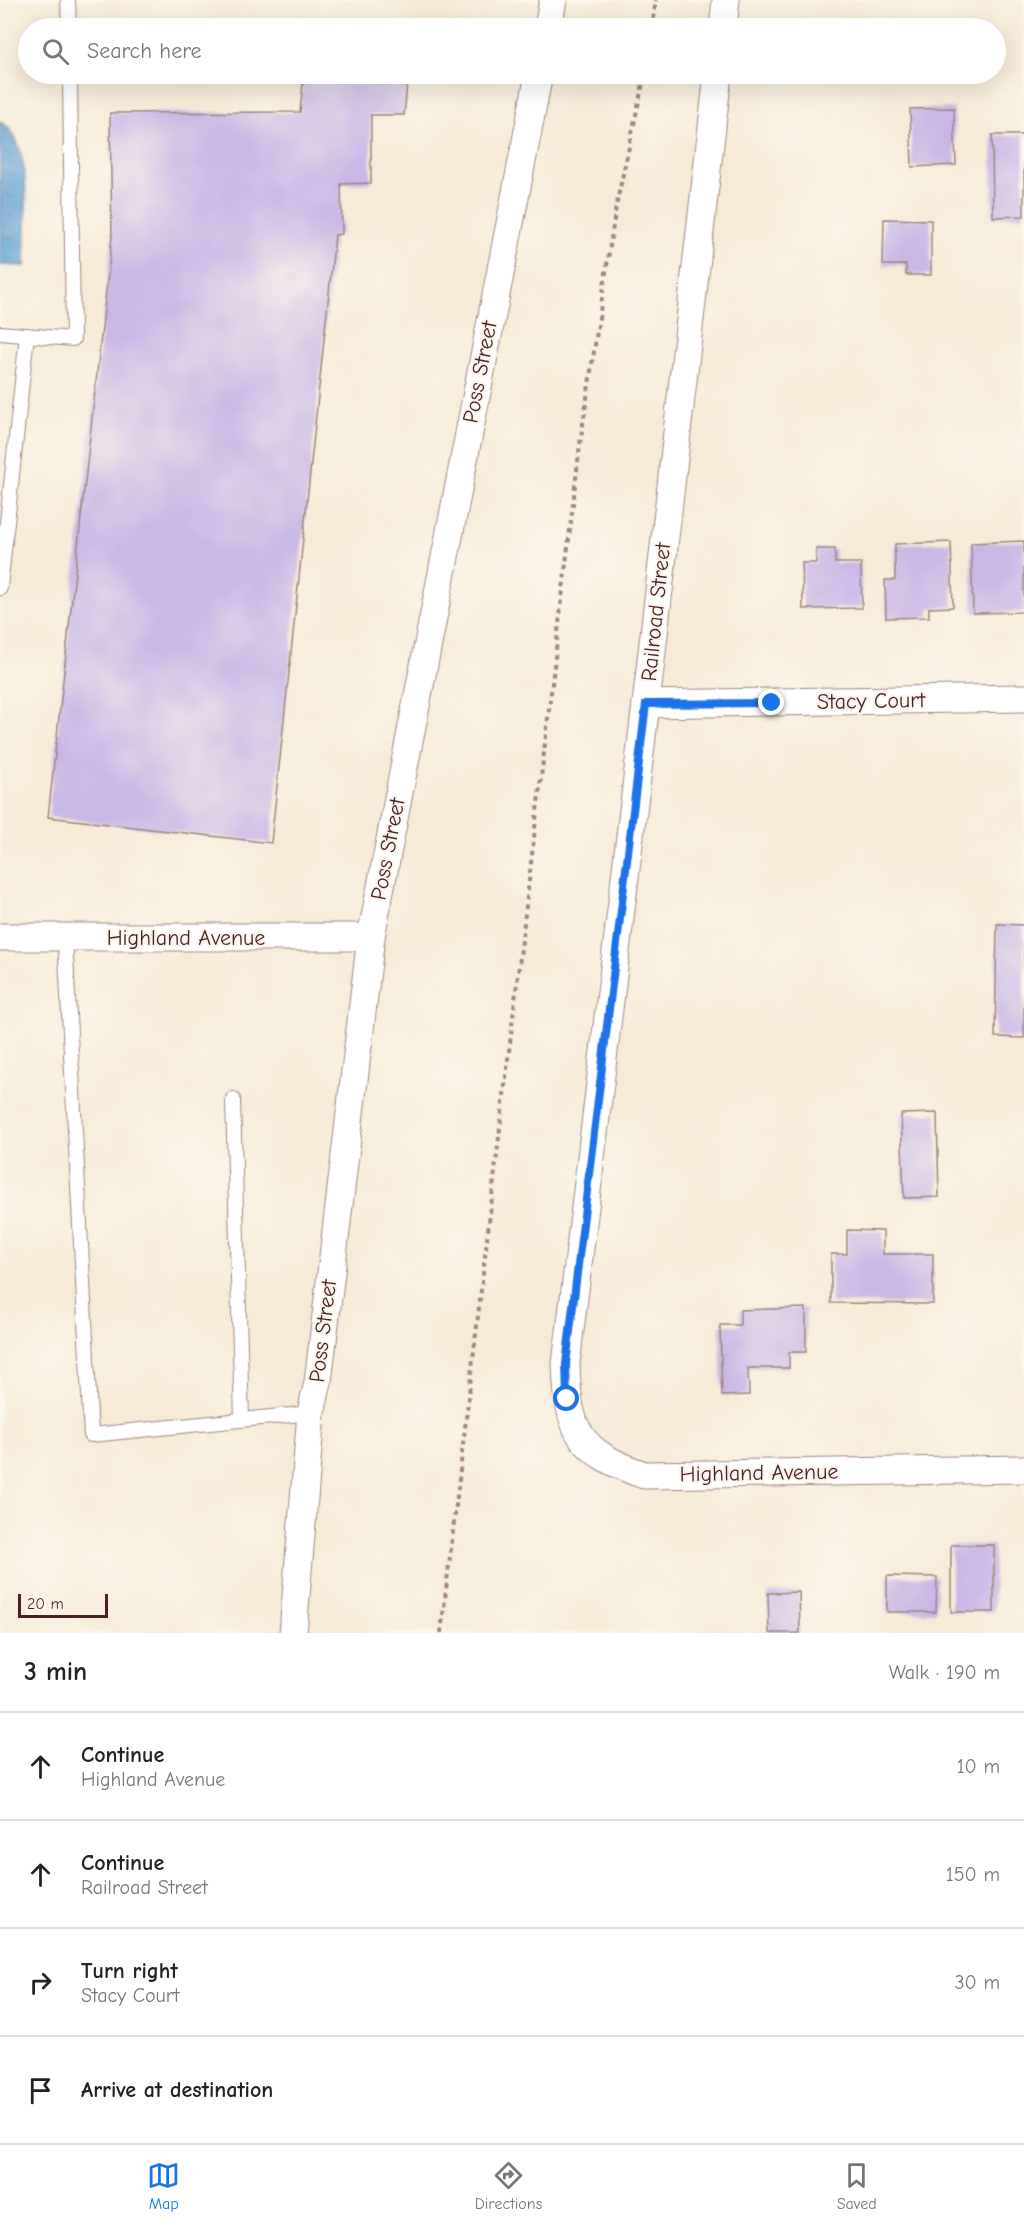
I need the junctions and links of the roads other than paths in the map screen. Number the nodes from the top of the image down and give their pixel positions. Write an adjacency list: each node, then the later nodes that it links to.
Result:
1 (68, 0): 4 (lane)
2 (553, 0): 5 (street)
3 (726, 0): 6 (street)
4 (69, 18)
5 (550, 18)
6 (724, 18)
7 (70, 84): 11 (lane)
8 (537, 84): 16 (street, Poss Street)
9 (717, 84): 14 (street, Railroad Street)
10 (0, 333): 11 (lane)
11 (27, 335): 12 (lane)
12 (0, 588)
13 (1024, 698): 14 (street, Stacy Court)
14 (646, 704): 19 (street, Railroad Street)
15 (0, 937): 17 (street, Highland Avenue)
16 (371, 937): 17 (street, Highland Avenue); 20 (street, Poss Street)
17 (64, 938): 21 (lane)
18 (233, 1100): 21 (lane)
19 (566, 1364): 22 (street, Highland Avenue)
20 (311, 1413): 21 (lane); 23 (street, Poss Street)
21 (242, 1420)
22 (1024, 1469)
23 (293, 1633)

